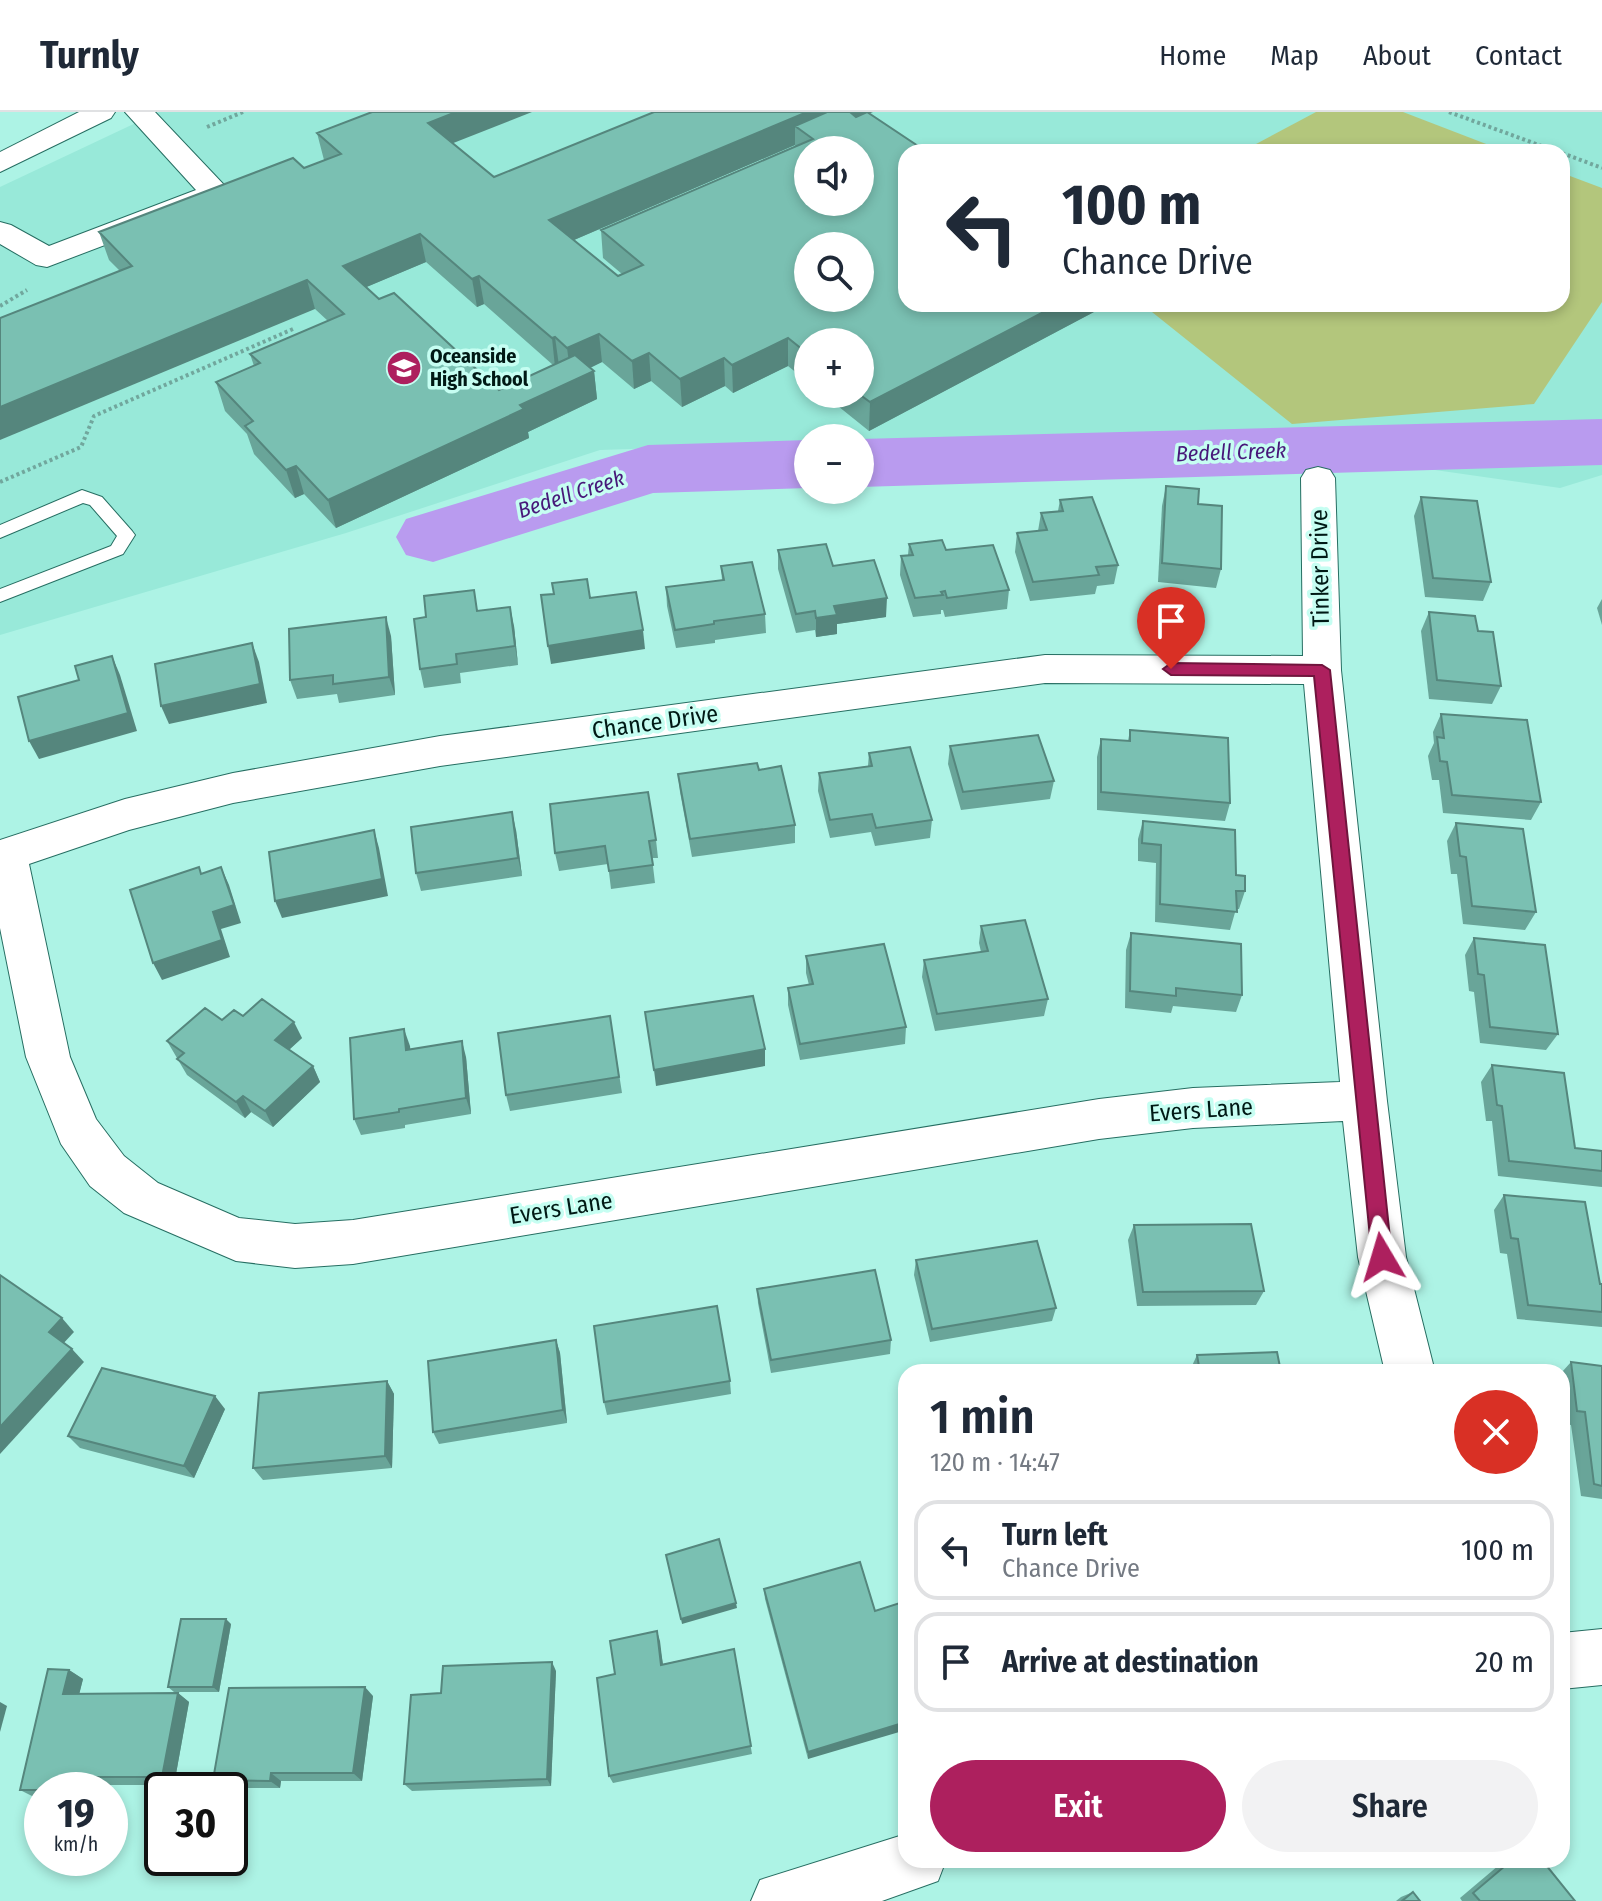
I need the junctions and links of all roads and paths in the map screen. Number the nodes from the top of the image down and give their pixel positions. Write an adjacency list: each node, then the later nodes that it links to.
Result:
1 (101, 112): 8 (street)
2 (139, 112): 10 (street)
3 (243, 112): 5 (path)
4 (1449, 112): 6 (path)
5 (206, 128)
6 (1536, 144)
7 (1570, 157): 9 (path)
8 (0, 163)
9 (1602, 168)
10 (0, 231)
11 (38, 283): 12 (path)
12 (0, 306)
13 (293, 329): 15 (path)
14 (1318, 478): 18 (street, Tinker Drive)
15 (0, 482)
16 (0, 532): 17 (lane)
17 (0, 596)
18 (1322, 670): 19 (street, Chance Drive); 20 (street, Tinker Drive)
19 (3, 855): 20 (street, Evers Lane)
20 (1364, 1101): 21 (street, Tinker Drive)
21 (1408, 1364)
22 (1602, 1657): 23 (street)
23 (1570, 1660)
24 (898, 1866): 25 (street)
25 (781, 1901)

